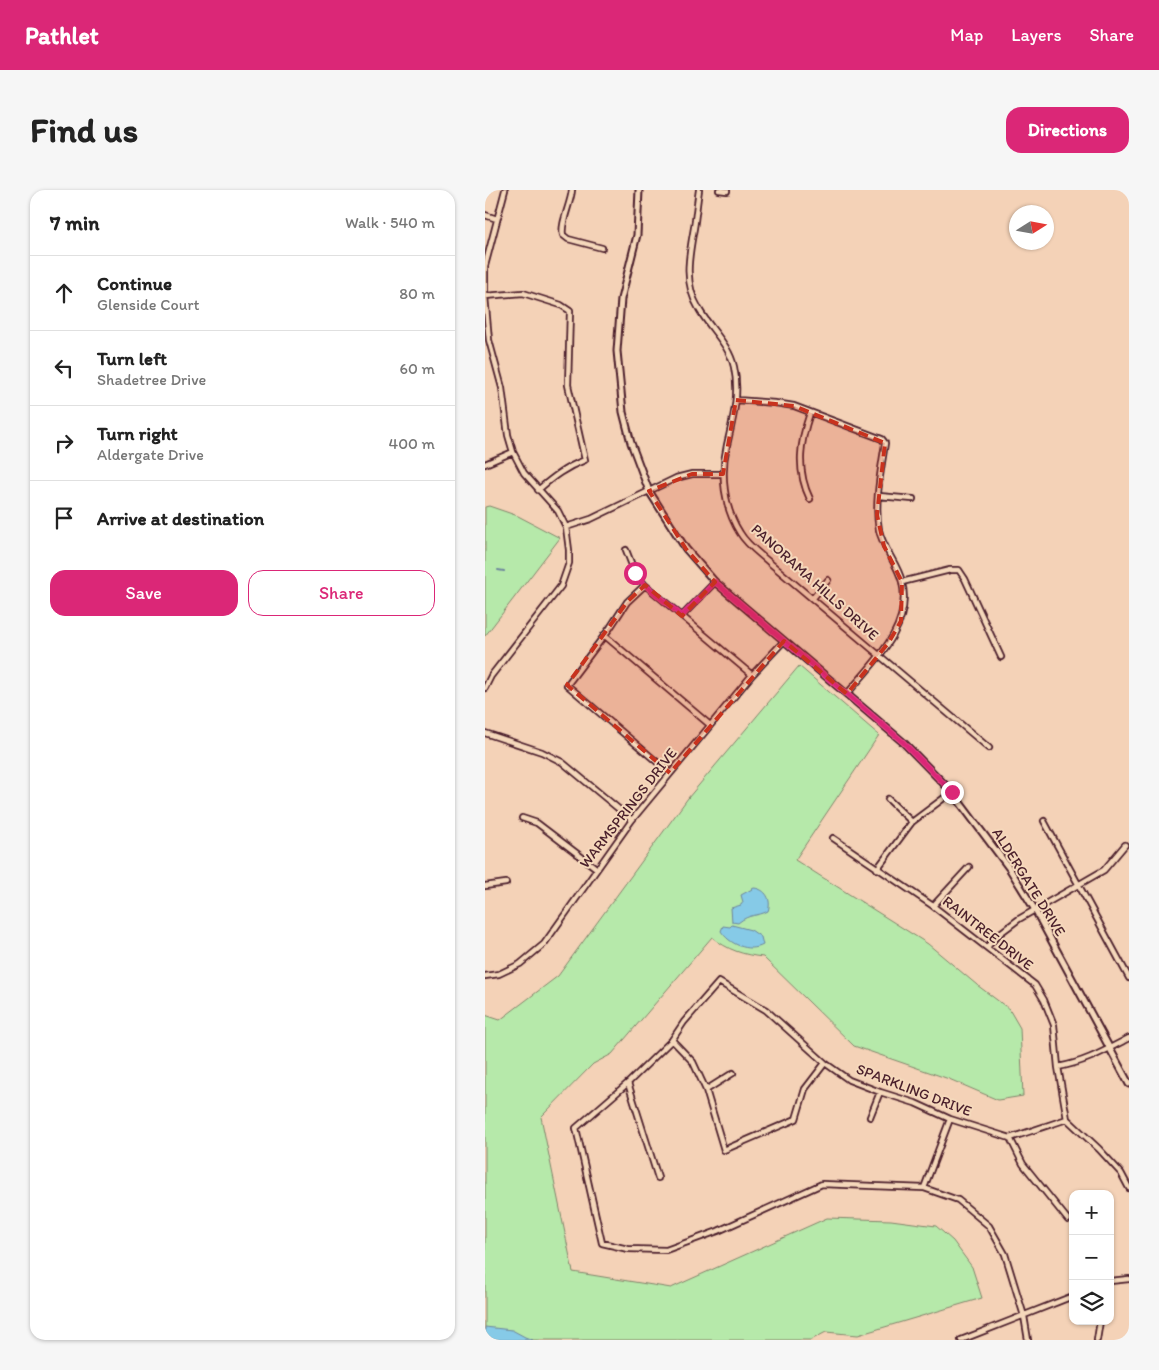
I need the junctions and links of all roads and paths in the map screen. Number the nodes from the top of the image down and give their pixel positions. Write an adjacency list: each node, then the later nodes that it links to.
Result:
1 (505, 190): 8 (street)
2 (572, 190): 9 (street)
3 (639, 190): 17 (street, ALDERGATE DRIVE)
4 (699, 190): 11 (street, PANORAMA HILLS DRIVE)
5 (719, 190): 6 (street)
6 (727, 191)
7 (485, 215): 8 (street)
8 (497, 219): 10 (street)
9 (602, 248)
10 (485, 296): 13 (street); 16 (street)
11 (737, 400): 12 (street); 15 (street, PANORAMA HILLS DRIVE)
12 (810, 413): 18 (street); 19 (street)
13 (513, 452): 14 (street); 16 (street)
14 (485, 464)
15 (723, 474): 17 (street); 27 (street, PANORAMA HILLS DRIVE)
16 (539, 490): 21 (street)
17 (649, 491): 21 (street); 24 (street, ALDERGATE DRIVE)
18 (879, 496): 20 (street); 25 (street)
19 (810, 499)
20 (913, 499)
21 (566, 527): 34 (street)
22 (626, 550): 26 (street)
23 (828, 580): 27 (street)
24 (715, 582): 28 (street); 30 (street, ALDERGATE DRIVE)
25 (902, 582): 31 (street); 32 (street)
26 (645, 585): 28 (street); 29 (street)
27 (813, 598): 31 (street, PANORAMA HILLS DRIVE)
28 (682, 616): 33 (street)
29 (604, 636): 36 (street); 39 (street)
30 (784, 641): 33 (street, WARMSPRINGS DRIVE); 35 (street, ALDERGATE DRIVE)
31 (879, 656): 35 (street); 38 (street, PANORAMA HILLS DRIVE)
32 (1001, 657)
33 (751, 675): 36 (street, WARMSPRINGS DRIVE)
34 (485, 688)
35 (847, 694): 40 (street, ALDERGATE DRIVE)
36 (710, 725): 39 (street, WARMSPRINGS DRIVE)
37 (485, 733): 43 (street)
38 (989, 748)
39 (670, 772): 43 (street, WARMSPRINGS DRIVE)
40 (952, 792): 45 (street); 55 (street, ALDERGATE DRIVE)
41 (888, 799): 45 (street)
42 (522, 818): 49 (street)
43 (632, 820): 49 (street, WARMSPRINGS DRIVE)
44 (1044, 821): 52 (street)
45 (912, 822): 50 (street)
46 (833, 838): 50 (street, RAINTREE DRIVE)
47 (1125, 845): 52 (street)
48 (969, 867): 54 (street)
49 (596, 868): 58 (street, WARMSPRINGS DRIVE)
50 (877, 869): 54 (street, RAINTREE DRIVE)
51 (506, 883): 53 (street)
52 (1079, 884): 55 (street); 57 (street)
53 (485, 886)
54 (933, 906): 56 (street, RAINTREE DRIVE)
55 (1035, 910): 56 (street); 62 (street, ALDERGATE DRIVE)
56 (987, 947): 64 (street, RAINTREE DRIVE)
57 (1127, 967): 59 (street)
58 (485, 976)
59 (1129, 978)
60 (1129, 1038): 62 (street)
61 (672, 1040): 63 (street, SPARKLING DRIVE); 66 (street); 68 (street)
62 (1110, 1048): 64 (street); 67 (street, ALDERGATE DRIVE)
63 (825, 1063): 68 (street); 69 (street, SPARKLING DRIVE)
64 (1058, 1066): 72 (street, RAINTREE DRIVE)
65 (733, 1073): 68 (street)
66 (629, 1083): 74 (street); 75 (street)
67 (1129, 1084)
68 (705, 1090)
69 (879, 1092): 70 (street); 71 (street, SPARKLING DRIVE)
70 (871, 1117)
71 (950, 1119): 73 (street, SPARKLING DRIVE); 75 (street)
72 (1067, 1119): 73 (street); 76 (street)
73 (1009, 1138): 77 (street)
74 (658, 1178)
75 (924, 1188): 81 (street)
76 (1129, 1188)
77 (1068, 1220)
78 (1129, 1279): 79 (street)
79 (1114, 1281)
80 (1069, 1298): 81 (street)
81 (1024, 1316): 83 (street); 84 (street)
82 (1099, 1325): 85 (street)
83 (961, 1340)
84 (1028, 1340)
85 (1097, 1340)

